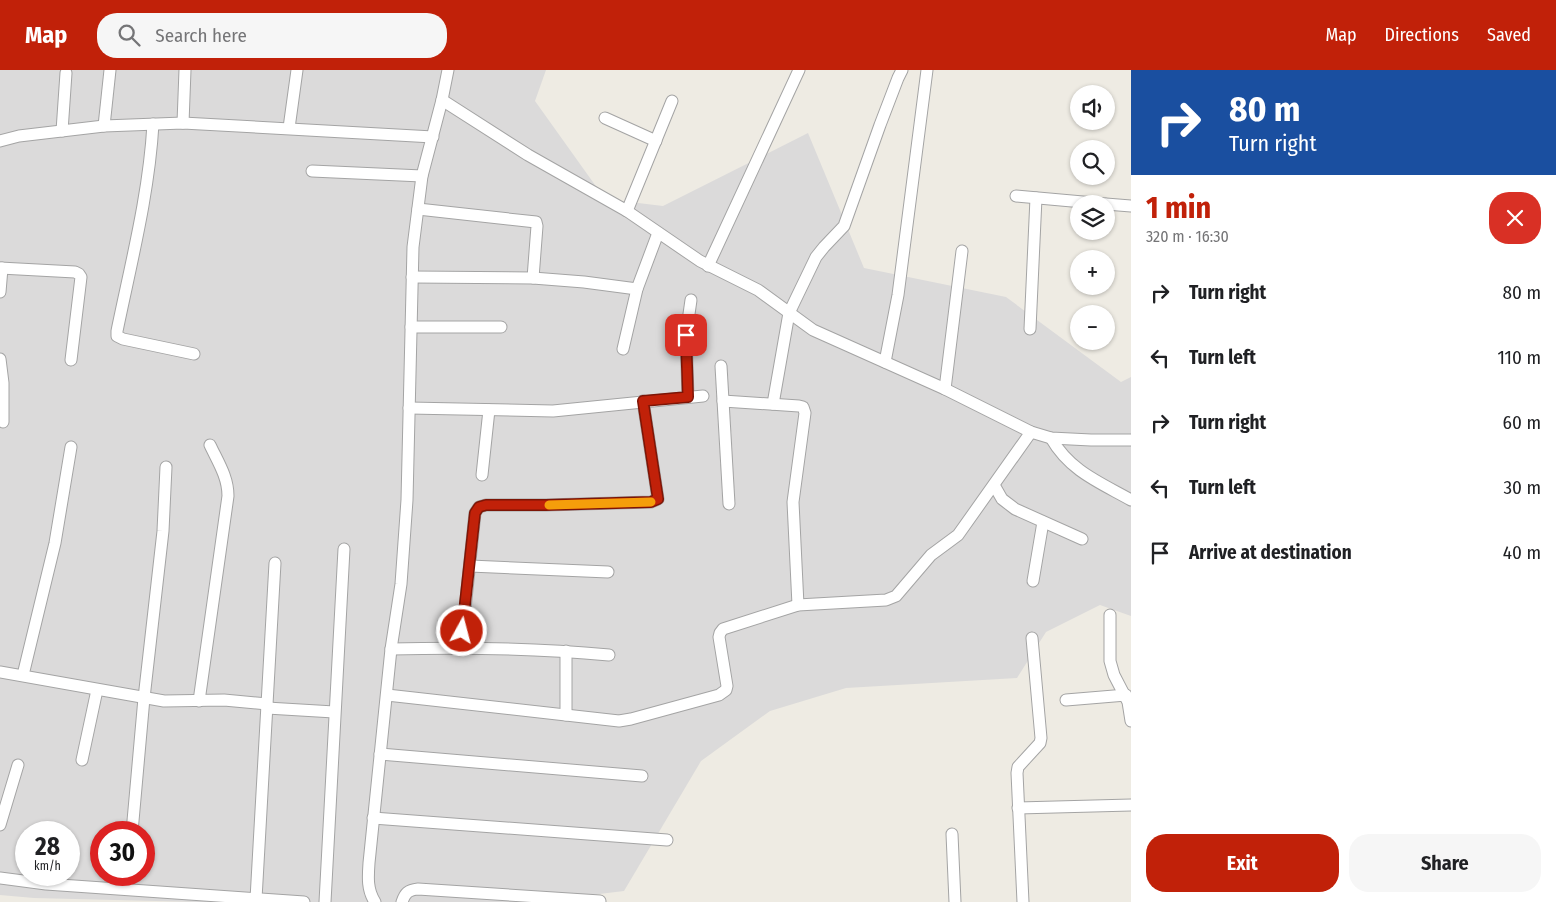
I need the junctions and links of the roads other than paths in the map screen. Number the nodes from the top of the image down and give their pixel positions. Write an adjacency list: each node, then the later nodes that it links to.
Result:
1 (110, 70): 14 (street)
2 (185, 70): 12 (street)
3 (297, 70): 15 (street)
4 (448, 70): 9 (street)
5 (799, 70): 31 (street)
6 (902, 70): 38 (street)
7 (927, 70): 46 (street)
8 (66, 73): 16 (street)
9 (442, 100): 17 (street); 28 (street)
10 (672, 101): 19 (street)
11 (605, 118): 19 (street)
12 (183, 123): 13 (street); 15 (street)
13 (154, 124): 14 (street); 43 (street)
14 (104, 126): 16 (street)
15 (288, 128): 17 (street)
16 (62, 131): 18 (street)
17 (433, 137): 21 (street)
18 (0, 141)
19 (656, 141): 28 (street)
20 (312, 171): 21 (street)
21 (422, 176): 27 (street)
22 (1016, 196): 23 (street)
23 (1036, 198): 24 (street); 41 (street)
24 (1070, 201)
25 (1115, 205): 26 (street)
26 (1131, 206)
27 (418, 209): 33 (street); 34 (street)
28 (627, 211): 29 (street)
29 (658, 232): 31 (street); 35 (street)
30 (962, 252): 48 (street)
31 (708, 266): 38 (street)
32 (1, 268): 36 (street); 45 (street)
33 (412, 277): 34 (street); 39 (street)
34 (533, 278): 35 (street)
35 (637, 289): 42 (street)
36 (0, 292)
37 (691, 300): 50 (street)
38 (789, 313): 46 (street); 53 (street)
39 (411, 327): 40 (street); 54 (street)
40 (501, 327)
41 (1030, 329)
42 (623, 349)
43 (194, 354)
44 (0, 359): 56 (street)
45 (72, 360)
46 (885, 362): 48 (street)
47 (721, 366): 52 (street)
48 (945, 388): 57 (street)
49 (703, 396): 50 (street)
50 (688, 397): 51 (street)
51 (643, 401): 55 (street); 71 (street)
52 (723, 401): 53 (street); 66 (street)
53 (773, 404): 74 (street)
54 (409, 408): 55 (street); 78 (street)
55 (489, 410): 63 (street)
56 (3, 422)
57 (1031, 432): 58 (street); 64 (street)
58 (1051, 438): 59 (street); 65 (street)
59 (1131, 440)
60 (210, 445): 88 (street)
61 (71, 447): 82 (street)
62 (166, 467): 86 (street)
63 (482, 475)
64 (994, 486): 67 (street); 74 (street)
65 (1131, 500)
66 (729, 504)
67 (1043, 522): 68 (street); 73 (street)
68 (1082, 539)
69 (344, 549): 90 (street)
70 (275, 563): 89 (street)
71 (470, 566): 72 (street); 77 (street)
72 (608, 572)
73 (1033, 581)
74 (798, 605): 91 (street)
75 (1110, 615): 85 (street)
76 (1032, 638): 98 (street)
77 (461, 647): 78 (street); 79 (street)
78 (391, 649): 84 (street)
79 (566, 651): 80 (street); 91 (street)
80 (609, 655)
81 (0, 672): 82 (street)
82 (23, 675): 83 (street)
83 (97, 690): 86 (street); 94 (street)
84 (387, 695): 91 (street); 93 (street)
85 (1126, 695): 87 (street); 92 (street)
86 (144, 698): 88 (street); 100 (street)
87 (1066, 700)
88 (200, 701): 89 (street)
89 (267, 706): 90 (street); 107 (street)
90 (334, 712): 110 (street)
91 (566, 715)
92 (1131, 721)
93 (380, 754): 96 (street); 99 (street)
94 (82, 760)
95 (18, 765): 101 (street)
96 (642, 776)
97 (1131, 805): 98 (street)
98 (1018, 808): 114 (street)
99 (373, 818): 103 (street); 111 (street)
100 (133, 821)
101 (0, 825)
102 (952, 834): 113 (street)
103 (667, 840)
104 (0, 878): 106 (street)
105 (126, 886): 106 (street)
106 (126, 889): 107 (street)
107 (256, 898): 109 (street)
108 (600, 901): 112 (street)
109 (304, 902)
110 (324, 902)
111 (375, 902)
112 (402, 902)
113 (955, 902)
114 (1023, 902)

